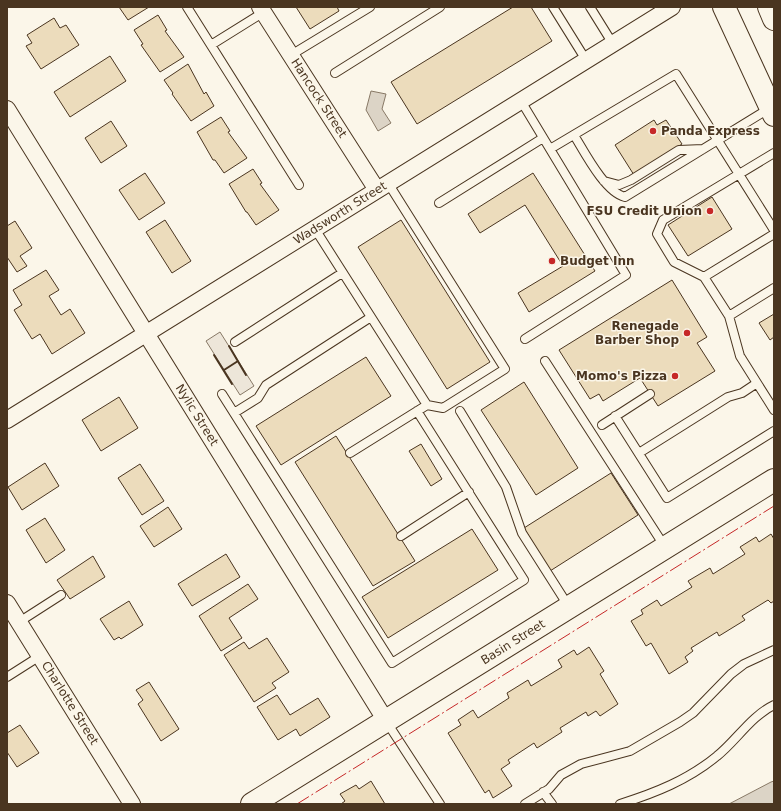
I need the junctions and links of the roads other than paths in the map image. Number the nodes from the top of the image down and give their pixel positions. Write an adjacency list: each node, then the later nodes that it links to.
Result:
1 (187, 7): 12 (lane)
2 (370, 7): 13 (lane)
3 (440, 7): 15 (lane)
4 (553, 7): 14 (lane)
5 (590, 7): 11 (lane)
6 (672, 7): 11 (street, Wadsworth Street)
7 (724, 7): 18 (street)
8 (769, 7): 10 (street)
9 (262, 10): 12 (lane); 13 (street, Hancock Street)
10 (774, 19)
11 (613, 44): 14 (street, Wadsworth Street)
12 (211, 45): 27 (lane)
13 (291, 55): 28 (street, Hancock Street)
14 (586, 60): 16 (street, Wadsworth Street)
15 (335, 73)
16 (520, 101): 20 (lane); 28 (street, Wadsworth Street)
17 (7, 109): 38 (street, Nylic Street)
18 (772, 112): 21 (lane)
19 (574, 135): 21 (lane); 22 (lane); 26 (lane)
20 (543, 138): 22 (lane); 29 (lane)
21 (718, 140): 23 (lane); 25 (lane)
22 (550, 149): 39 (lane)
23 (703, 149): 26 (lane); 26 (lane)
24 (774, 153): 25 (lane)
25 (739, 174): 31 (lane); 34 (lane)
26 (603, 180)
27 (299, 185)
28 (383, 187): 30 (street, Wadsworth Street); 45 (lane)
29 (439, 203)
30 (315, 229): 33 (lane); 38 (street, Wadsworth Street)
31 (774, 230)
32 (774, 234): 34 (lane)
33 (342, 274): 37 (lane); 40 (lane)
34 (704, 277): 36 (lane)
35 (774, 288): 36 (lane)
36 (729, 316): 42 (lane)
37 (371, 317): 45 (lane); 49 (lane)
38 (146, 334): 51 (street, Wadsworth Street); 68 (street, Nylic Street)
39 (525, 339)
40 (235, 342)
41 (545, 361): 59 (lane)
42 (757, 384): 46 (lane); 55 (lane)
43 (222, 394): 49 (lane)
44 (650, 394): 50 (lane)
45 (427, 405): 47 (lane)
46 (774, 410)
47 (418, 411): 54 (lane); 57 (lane)
48 (460, 411): 62 (lane)
49 (234, 413): 57 (lane)
50 (616, 416): 52 (lane); 55 (lane)
51 (7, 420)
52 (602, 425)
53 (774, 431): 55 (lane)
54 (350, 453)
55 (639, 453)
56 (774, 480): 59 (street, Basin Street)
57 (469, 492): 58 (lane)
58 (401, 536)
59 (665, 548): 62 (street, Basin Street)
60 (61, 595): 63 (lane)
61 (8, 606): 63 (street, Charlotte Street)
62 (569, 608): 68 (street, Basin Street)
63 (19, 622): 65 (street, Charlotte Street)
64 (774, 650): 69 (lane)
65 (40, 656): 66 (lane); 70 (street, Charlotte Street)
66 (7, 676)
67 (774, 705): 75 (lane)
68 (386, 721): 71 (street, Basin Street); 72 (lane)
69 (543, 792): 73 (lane); 74 (lane)
70 (132, 804)
71 (252, 804)
72 (440, 804)
73 (524, 804)
74 (552, 804)
75 (620, 804)

